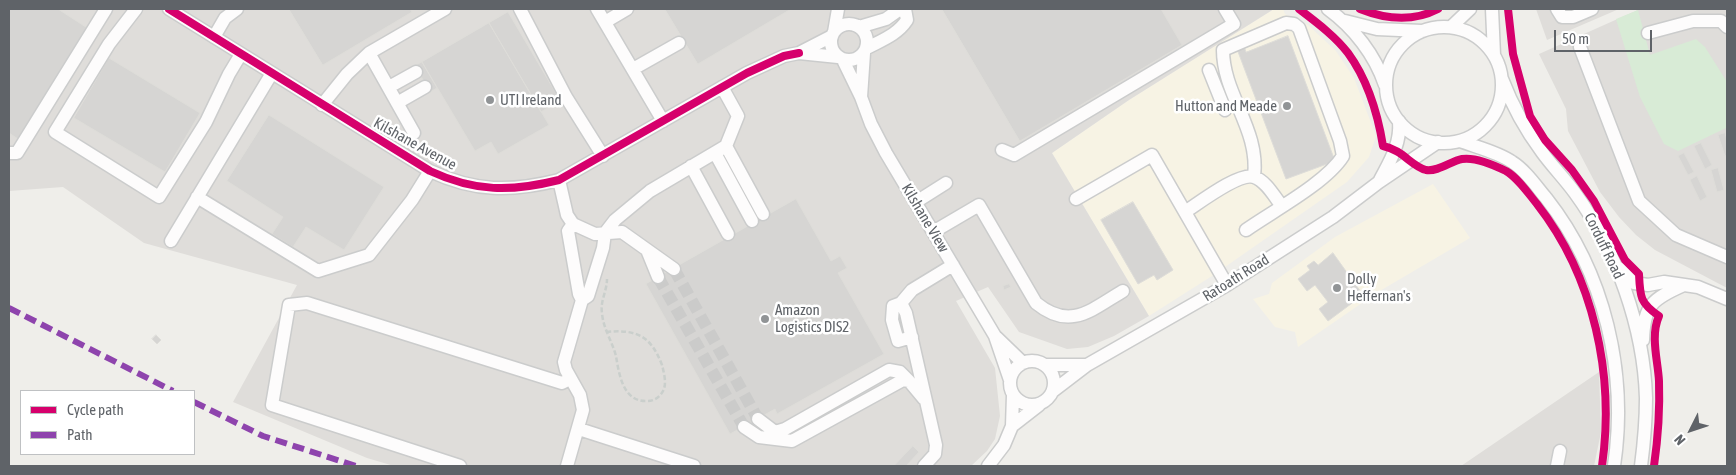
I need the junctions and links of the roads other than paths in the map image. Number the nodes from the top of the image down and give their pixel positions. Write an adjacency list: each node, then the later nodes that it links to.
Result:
1 (106, 9): 56 (street)
2 (136, 9): 33 (street)
3 (169, 9): 27 (street, Kilshane Avenue)
4 (237, 9): 27 (street)
5 (445, 9): 31 (street)
6 (520, 9): 58 (street)
7 (597, 9): 20 (street)
8 (627, 9): 20 (street)
9 (838, 9): 26 (street)
10 (846, 9): 21 (street)
11 (900, 9): 21 (street)
12 (905, 9): 30 (street)
13 (1225, 9): 55 (street)
14 (1328, 9): 19 (street)
15 (1470, 9): 22 (street)
16 (1492, 9): 34 (street)
17 (1557, 9): 18 (street)
18 (1592, 9)
19 (1345, 21): 24 (street); 44 (street)
20 (605, 22): 36 (street)
21 (856, 26): 26 (street); 30 (street)
22 (1451, 27): 24 (street); 34 (street)
23 (1727, 27): 25 (street)
24 (1422, 31): 44 (street)
25 (1648, 33)
26 (833, 34): 32 (street, Kilshane Avenue); 35 (street)
27 (214, 37): 33 (street, Kilshane Avenue)
28 (678, 43): 36 (street)
29 (1580, 47): 77 (street)
30 (865, 50): 35 (street); 45 (street, Kilshane View)
31 (370, 53): 41 (street); 47 (street)
32 (800, 53): 35 (street, Kilshane Avenue); 43 (street, Kilshane Avenue)
33 (242, 54): 39 (street, Kilshane Avenue)
34 (1494, 55): 40 (street)
35 (840, 58): 45 (street, Kilshane View)
36 (632, 69): 49 (street)
37 (1208, 70): 48 (street)
38 (416, 72): 41 (street)
39 (272, 73): 47 (street, Kilshane Avenue); 65 (street)
40 (1502, 79): 52 (street); 78 (street, Corduff Road)
41 (388, 87): 46 (street)
42 (425, 87): 46 (street)
43 (722, 87): 49 (street, Kilshane Avenue); 54 (street)
44 (1386, 87): 50 (street)
45 (861, 97): 67 (street, Kilshane View)
46 (397, 103): 51 (street)
47 (322, 105): 60 (street, Kilshane Avenue)
48 (1225, 110)
49 (663, 121): 58 (street, Kilshane Avenue)
50 (1399, 122): 53 (street); 63 (street, Ratoath Road)
51 (414, 133)
52 (1460, 140): 53 (street); 110 (street, Corduff Road)
53 (1438, 142): 63 (street, Ratoath Road)
54 (726, 146): 57 (street); 57 (street)
55 (1002, 150)
56 (9, 153)
57 (715, 153): 59 (street)
58 (603, 156): 62 (street, Kilshane Avenue)
59 (692, 166): 73 (street); 74 (street)
60 (430, 171): 62 (street, Kilshane Avenue); 65 (street)
61 (1254, 177): 68 (street); 68 (street); 69 (street)
62 (559, 180): 70 (street)
63 (1379, 182): 82 (street, Ratoath Road)
64 (946, 183): 67 (street)
65 (197, 197): 75 (street)
66 (1076, 199): 69 (street)
67 (916, 202): 72 (street, Kilshane View)
68 (1281, 205): 71 (street)
69 (1185, 212): 82 (street)
70 (573, 224): 73 (street); 86 (street)
71 (1246, 230)
72 (933, 232): 79 (street, Kilshane View); 84 (street)
73 (605, 233): 76 (street); 86 (street)
74 (728, 234)
75 (171, 241)
76 (646, 250): 80 (street); 81 (street)
77 (1727, 257)
78 (1616, 264): 83 (street); 91 (street, Corduff Road)
79 (953, 265): 87 (street, Kilshane View); 96 (street)
80 (674, 268)
81 (658, 277)
82 (1228, 284): 90 (street, Ratoath Road)
83 (1684, 285): 85 (street); 91 (street)
84 (1123, 291)
85 (1727, 299)
86 (582, 300): 92 (street)
87 (995, 336): 88 (street, Kilshane View); 93 (street, Kilshane View)
88 (1023, 363): 89 (street); 93 (street)
89 (1045, 365): 90 (street, Ratoath Road); 94 (street)
90 (1087, 365): 94 (street, Ratoath Road)
91 (1643, 368): 111 (street, Corduff Road)
92 (570, 379): 101 (street); 104 (street)
93 (1010, 380): 95 (street)
94 (1053, 391): 97 (street)
95 (1013, 395): 97 (street); 99 (street)
96 (924, 399): 102 (street); 107 (street)
97 (1039, 405): 99 (street)
98 (758, 419): 102 (street)
99 (1012, 426): 108 (street)
100 (744, 427): 102 (street)
101 (579, 429): 105 (street); 106 (street)
102 (774, 436)
103 (1560, 451): 109 (street)
104 (460, 466)
105 (567, 466)
106 (694, 466)
107 (924, 466)
108 (988, 466)
109 (1557, 466)
110 (1614, 466)
111 (1641, 466)

